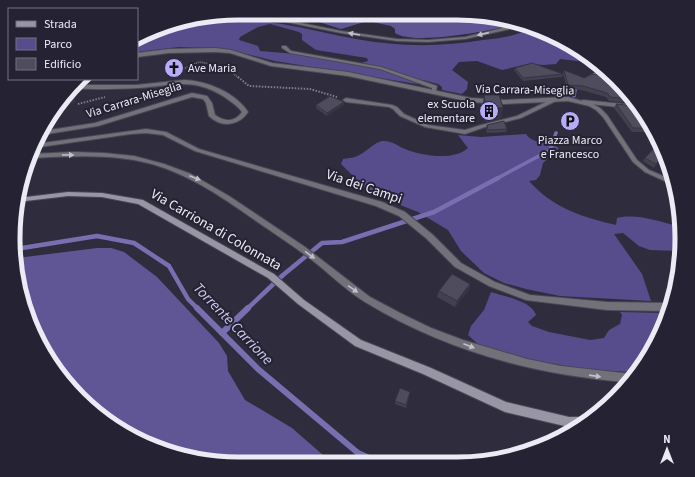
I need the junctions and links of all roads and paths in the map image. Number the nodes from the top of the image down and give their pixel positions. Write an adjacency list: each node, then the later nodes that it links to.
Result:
1 (272, 20): 2 (street, one-way to 1)
2 (513, 27)
3 (284, 47): 7 (lane, Via Carrara-Miseglia)
4 (138, 55): 7 (street, Via Carrara-Miseglia)
5 (179, 71): 9 (path)
6 (81, 87): 12 (street, Via Carrara-Miseglia)
7 (434, 91): 8 (street, Via Carrara-Miseglia)
8 (556, 99): 9 (lane); 10 (street, Via Carrara-Miseglia)
9 (346, 100)
10 (583, 102): 11 (street); 15 (street, Via Carrara-Miseglia)
11 (631, 107)
12 (48, 132)
13 (42, 145): 17 (street, Via dei Campi)
14 (37, 156): 18 (street, one-way to 18)
15 (667, 180)
16 (24, 199): 19 (main road, Via Carriona di Colonnata)
17 (664, 307)
18 (625, 378)
19 (575, 422)

